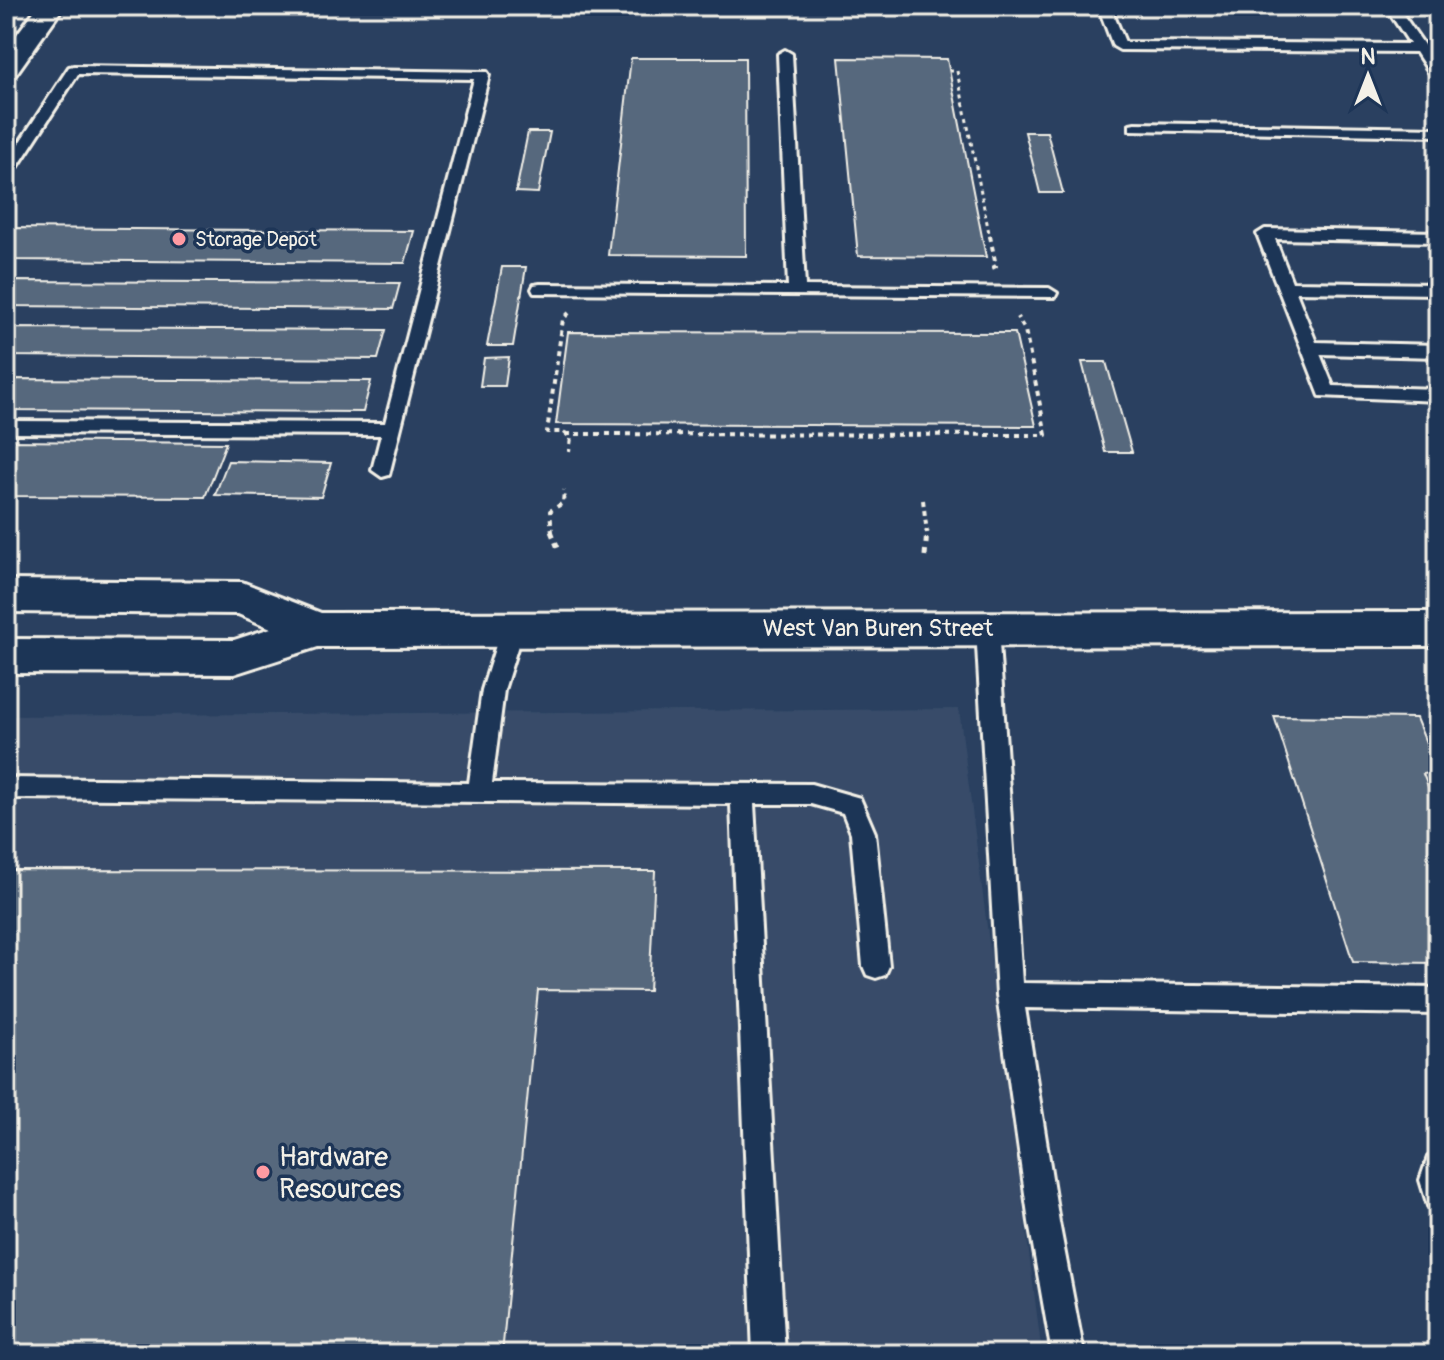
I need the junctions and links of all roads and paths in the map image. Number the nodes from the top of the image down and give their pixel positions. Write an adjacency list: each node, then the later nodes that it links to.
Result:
1 (23, 6): 5 (main road)
2 (51, 6): 8 (main road)
3 (1104, 6): 6 (lane)
4 (1391, 6): 6 (lane)
5 (6, 27)
6 (1420, 48): 10 (lane)
7 (785, 54): 19 (lane)
8 (6, 68)
9 (949, 71): 15 (path)
10 (1438, 75)
11 (1135, 127): 12 (lane)
12 (1438, 132)
13 (6, 174): 27 (lane)
14 (1438, 237): 16 (lane)
15 (988, 269)
16 (1286, 287): 18 (lane); 23 (lane)
17 (540, 289): 19 (lane)
18 (1438, 289)
19 (797, 291): 20 (lane)
20 (1049, 293)
21 (582, 307): 28 (path)
22 (1011, 312): 28 (path)
23 (1310, 348): 24 (lane); 25 (lane)
24 (1438, 351)
25 (1438, 395)
26 (6, 427): 27 (lane)
27 (393, 429): 30 (lane)
28 (566, 434): 29 (path)
29 (569, 452)
30 (382, 470)
31 (564, 490): 33 (path)
32 (923, 500): 34 (path)
33 (560, 553)
34 (925, 556)
35 (6, 596): 39 (main road, West Van Buren Street)
36 (987, 628): 37 (main road, West Van Buren Street); 38 (main road, West Van Buren Street); 45 (lane)
37 (512, 629): 39 (main road, West Van Buren Street); 42 (lane)
38 (1438, 629)
39 (318, 630): 40 (main road, West Van Buren Street)
40 (6, 656)
41 (6, 788): 42 (lane)
42 (479, 793): 43 (lane)
43 (742, 794): 44 (lane); 49 (lane)
44 (876, 966)
45 (1010, 995): 46 (lane); 50 (lane)
46 (1438, 1001)
47 (1438, 1167): 48 (lane)
48 (1438, 1196)
49 (769, 1354)
50 (1068, 1354)

